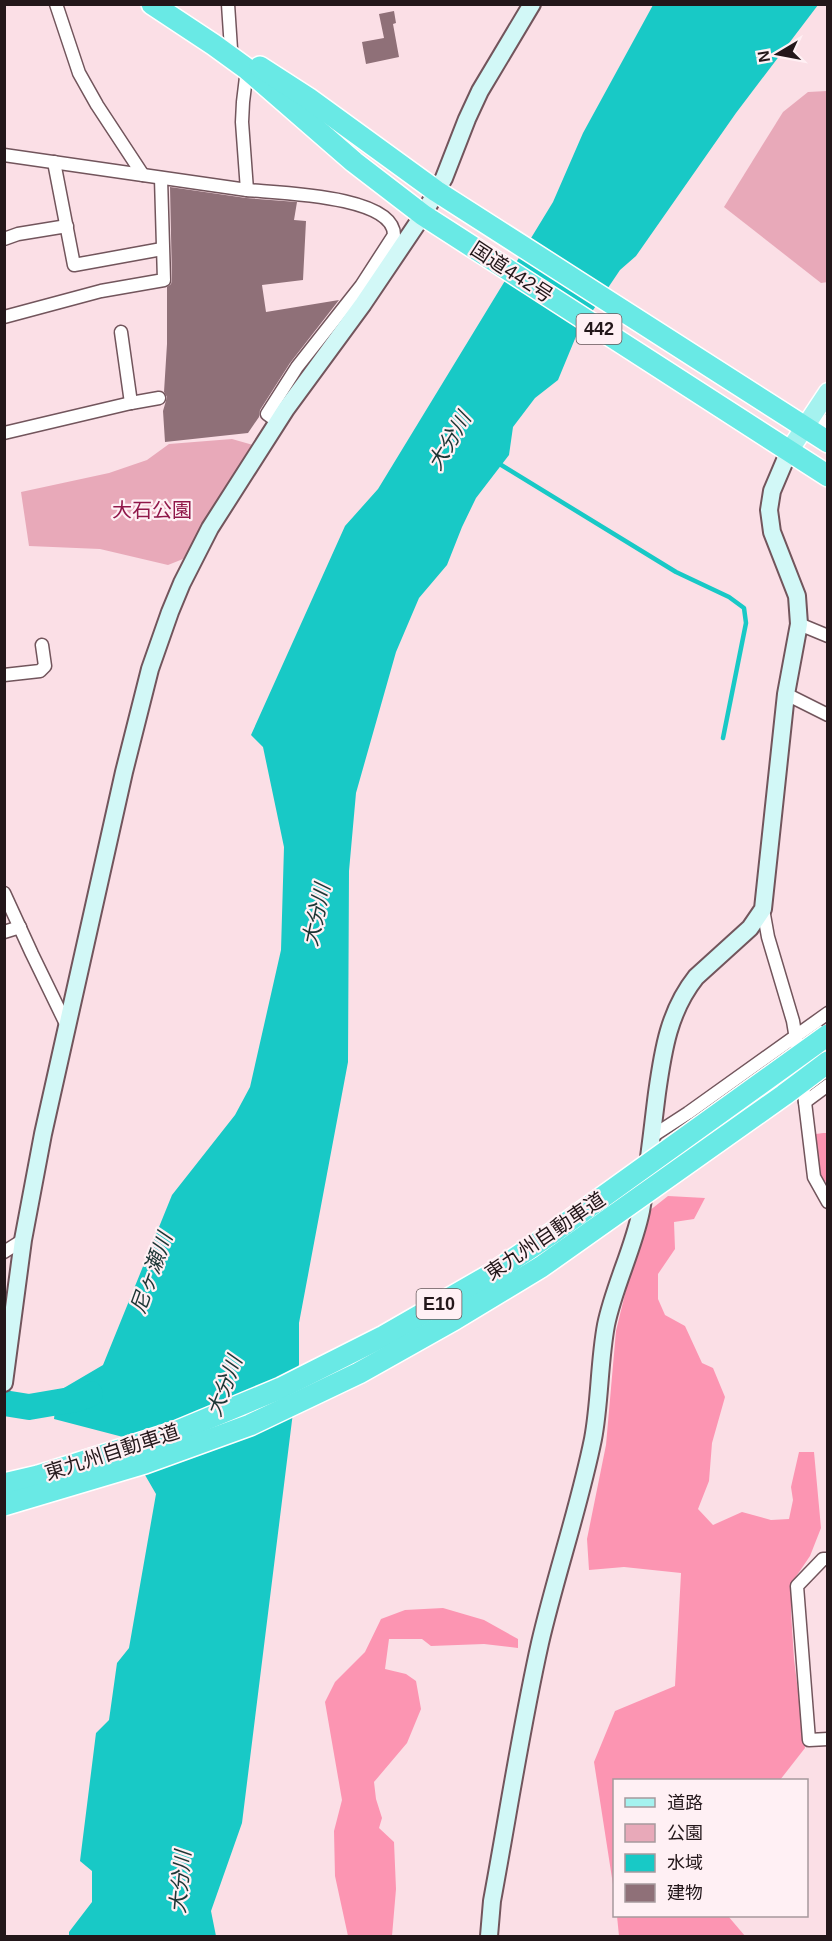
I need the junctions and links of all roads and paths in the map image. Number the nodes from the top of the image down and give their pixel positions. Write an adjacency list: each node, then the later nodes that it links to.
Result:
1 (56, 4): 9 (street)
2 (152, 4): 5 (highway, 国道442号 / 442)
3 (228, 4): 5 (street)
4 (532, 4): 12 (street)
5 (222, 47): 6 (highway, 国道442号 / 442); 12 (highway, 国道442号 / 442)
6 (247, 69): 11 (street); 13 (highway, 国道442号 / 442)
7 (4, 155): 8 (street)
8 (54, 162): 9 (street); 14 (street)
9 (143, 175): 10 (street)
10 (161, 178): 11 (street); 16 (street)
11 (248, 190): 22 (street)
12 (436, 191): 13 (street); 23 (highway, 国道442号 / 442)
13 (423, 215): 22 (street); 25 (highway, 国道442号 / 442)
14 (67, 226): 15 (street); 16 (street)
15 (4, 239)
16 (162, 249): 17 (street)
17 (4, 317)
18 (121, 332): 21 (street)
19 (828, 392): 23 (main road)
20 (159, 398): 21 (street)
21 (131, 403): 24 (street)
22 (278, 422): 38 (street)
23 (813, 428): 25 (main road)
24 (4, 433)
25 (782, 447): 26 (highway, 国道442号 / 442); 27 (street)
26 (828, 476)
27 (799, 624): 28 (street); 31 (street)
28 (828, 636)
29 (42, 645): 30 (street)
30 (4, 675)
31 (786, 694): 32 (street); 34 (street)
32 (828, 716)
33 (4, 893): 35 (street)
34 (763, 909): 40 (street); 44 (street)
35 (20, 927): 36 (street); 38 (street)
36 (4, 932)
37 (828, 1013): 40 (street)
38 (67, 1026): 46 (street)
39 (828, 1035): 49 (highway, 東九州自動車道 / E10, bridge)
40 (796, 1037): 43 (street); 44 (street)
41 (828, 1062): 50 (highway, 東九州自動車道 / E10, bridge)
42 (828, 1085): 43 (street)
43 (805, 1101): 45 (street)
44 (651, 1137): 53 (street)
45 (828, 1202)
46 (23, 1240): 47 (street); 48 (street)
47 (4, 1252)
48 (4, 1383)
49 (4, 1484)
50 (4, 1505)
51 (828, 1559): 52 (street)
52 (828, 1739)
53 (489, 1936)

